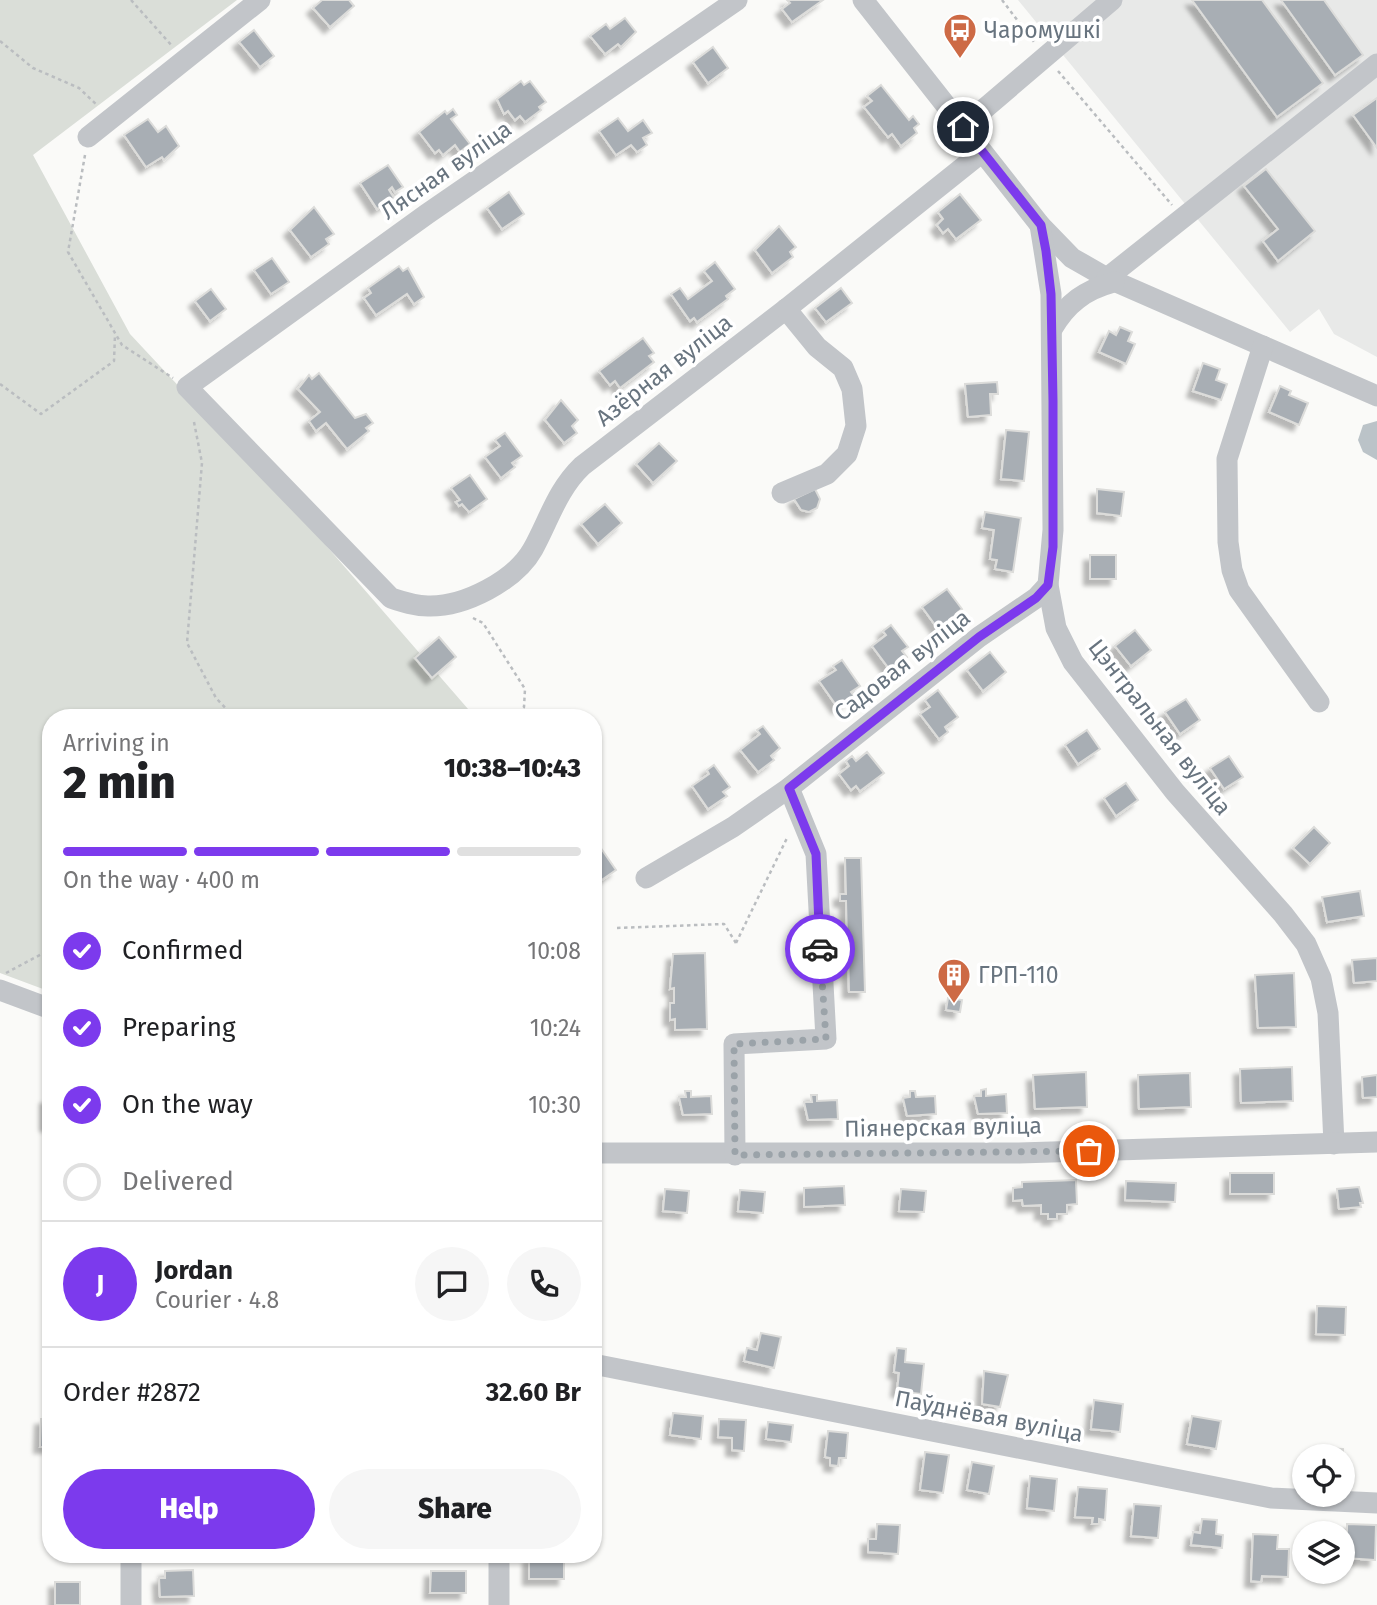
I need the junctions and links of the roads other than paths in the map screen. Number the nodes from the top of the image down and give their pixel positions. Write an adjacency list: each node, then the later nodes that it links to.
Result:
1 (260, 0): 7 (street)
2 (737, 0): 17 (street, Лясная вуліца)
3 (863, 0): 6 (street, Цэнтральная вуліца)
4 (1112, 0): 6 (street)
5 (1377, 64): 10 (street)
6 (963, 127): 8 (street, Цэнтральная вуліца)
7 (88, 138)
8 (981, 153): 9 (street, Цэнтральная вуліца); 11 (street, Азёрная вуліца)
9 (1041, 225): 10 (street, Цэнтральная вуліца); 12 (street, Цэнтральная вуліца)
10 (1110, 280): 12 (street); 13 (street, Цэнтральная вуліца)
11 (786, 309): 15 (street); 17 (street, Азёрная вуліца)
12 (1052, 329): 16 (street, Цэнтральная вуліца)
13 (1263, 346): 14 (street, Цэнтральная вуліца); 18 (street)
14 (1377, 396)
15 (782, 493)
16 (1048, 585): 19 (street, Садовая вуліца); 24 (street, Цэнтральная вуліца)
17 (391, 598)
18 (1319, 702)
19 (794, 797): 20 (street, Садовая вуліца); 26 (street)
20 (646, 878)
21 (0, 990): 22 (street)
22 (42, 1006)
23 (1377, 1142): 24 (street, Піянерская вуліца)
24 (1334, 1144): 26 (street, Піянерская вуліца)
25 (602, 1153): 26 (street, Піянерская вуліца)
26 (735, 1155)
27 (602, 1366): 28 (street, Паўднёвая вуліца)
28 (1377, 1503)
29 (131, 1563): 31 (street)
30 (499, 1563): 32 (street)
31 (131, 1605)
32 (499, 1605)

